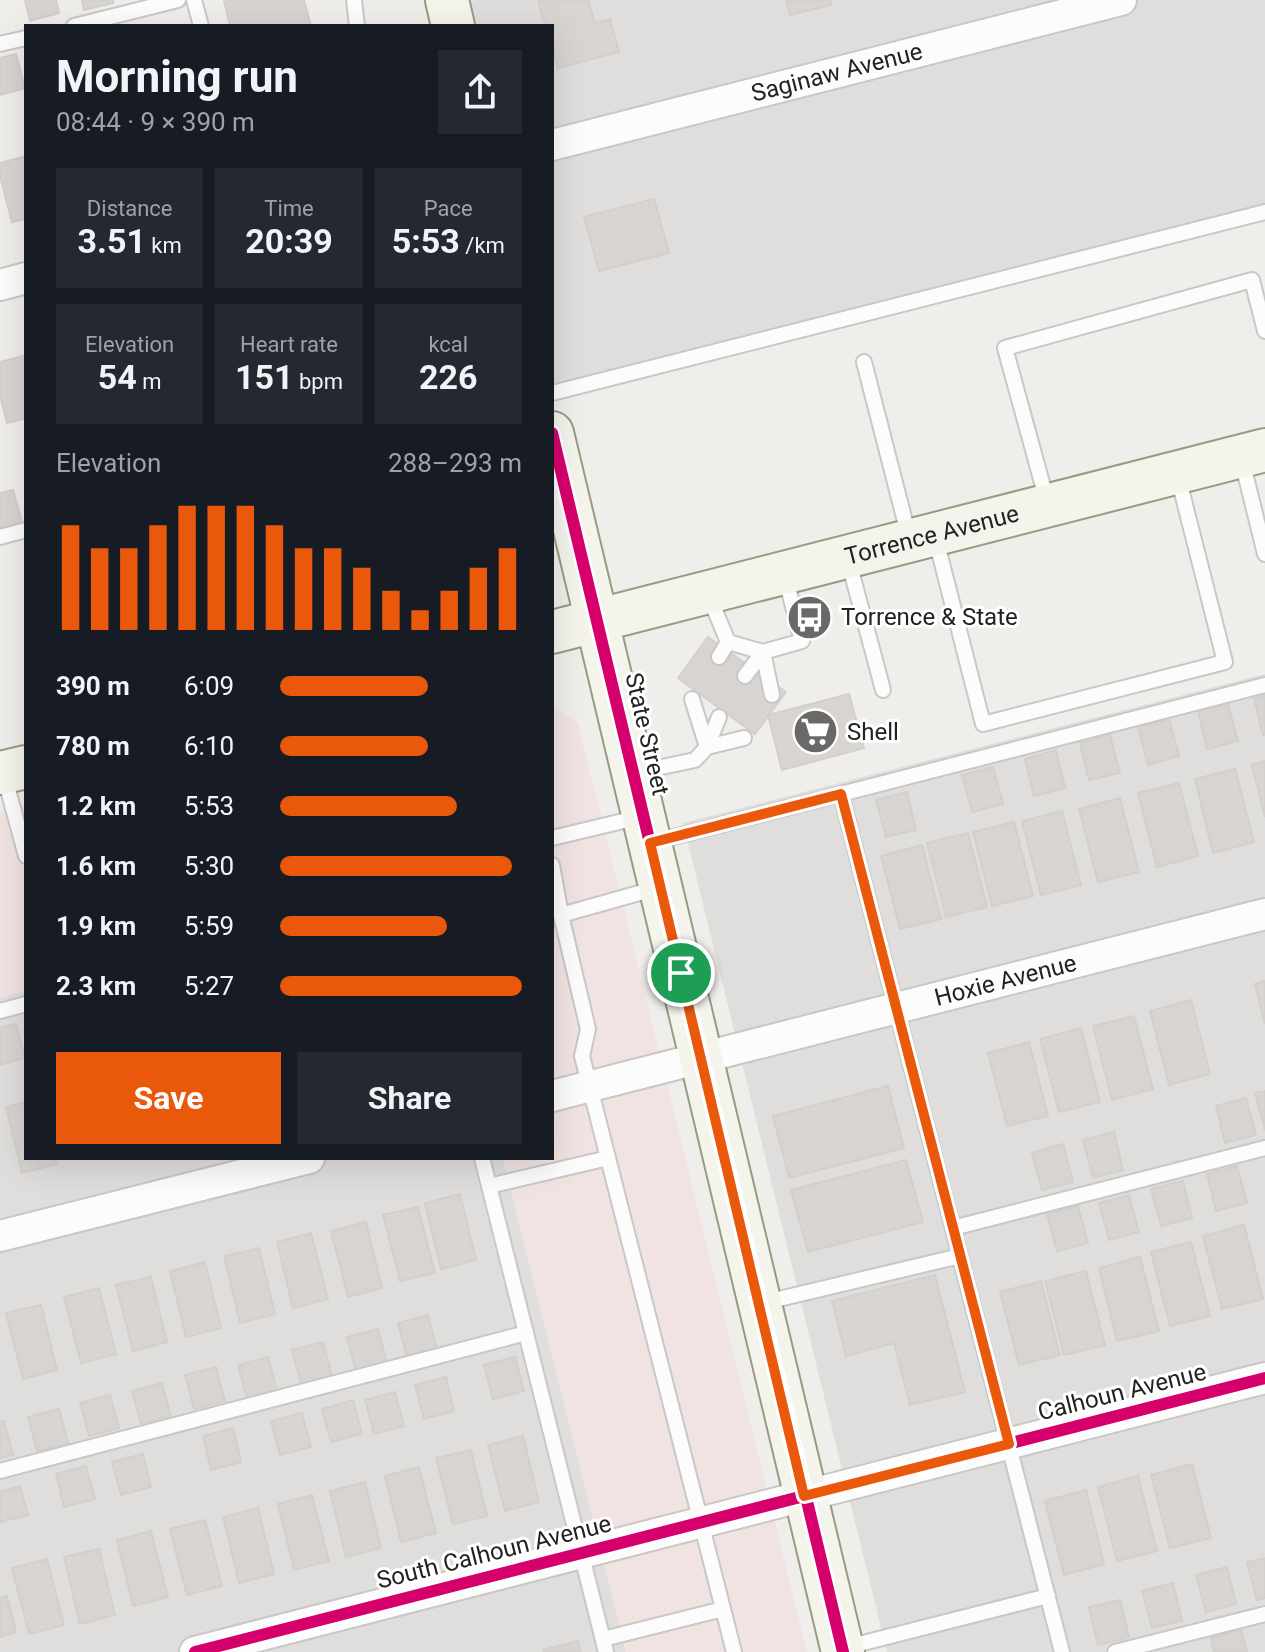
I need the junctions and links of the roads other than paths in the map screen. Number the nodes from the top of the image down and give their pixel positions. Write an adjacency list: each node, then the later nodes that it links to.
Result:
1 (178, 0): 6 (lane)
2 (194, 0): 7 (lane)
3 (354, 0): 8 (lane)
4 (447, 0): 9 (street)
5 (1121, 0): 12 (street, Saginaw Avenue)
6 (82, 24)
7 (200, 24)
8 (357, 24)
9 (453, 24)
10 (24, 38): 11 (lane)
11 (0, 44)
12 (554, 144)
13 (1265, 212): 18 (lane)
14 (24, 279): 15 (street)
15 (0, 285)
16 (1265, 331): 22 (lane)
17 (864, 362): 25 (lane)
18 (554, 392)
19 (554, 441): 30 (street, State Street)
20 (1253, 453): 21 (street, Torrence Avenue); 26 (lane)
21 (1177, 472): 22 (street, Torrence Avenue); 25 (lane)
22 (1048, 505): 25 (street, Torrence Avenue)
23 (24, 531): 24 (lane)
24 (0, 537)
25 (922, 538): 27 (street, Torrence Avenue)
26 (1265, 554)
27 (848, 556): 28 (street, Torrence Avenue); 37 (lane)
28 (784, 573): 29 (street, Torrence Avenue); 33 (lane)
29 (708, 592): 30 (street, Torrence Avenue); 32 (lane)
30 (598, 620): 31 (street, Torrence Avenue); 44 (street, State Street)
31 (554, 631)
32 (728, 642): 33 (lane); 34 (lane)
33 (763, 652): 35 (lane); 38 (lane)
34 (719, 657)
35 (745, 676)
36 (1265, 685): 45 (lane)
37 (883, 690)
38 (772, 695)
39 (692, 699): 42 (lane)
40 (719, 717): 42 (lane)
41 (744, 738): 42 (lane)
42 (707, 747): 44 (lane)
43 (10, 771): 48 (lane)
44 (634, 773): 46 (street, State Street)
45 (841, 794): 46 (lane); 54 (lane)
46 (647, 829): 47 (lane); 50 (street, State Street)
47 (554, 838)
48 (24, 845)
49 (554, 876): 52 (lane)
50 (661, 887): 52 (lane); 56 (street, State Street)
51 (1265, 914): 54 (street, Hoxie Avenue)
52 (561, 915): 57 (lane)
53 (24, 1005): 55 (lane)
54 (896, 1008): 56 (street, Hoxie Avenue); 64 (lane)
55 (0, 1011)
56 (701, 1058): 57 (street, Hoxie Avenue); 67 (street, State Street)
57 (590, 1087): 58 (street, Hoxie Avenue); 60 (lane)
58 (554, 1096)
59 (1265, 1148): 64 (lane)
60 (608, 1158): 63 (lane); 73 (lane)
61 (301, 1160): 65 (street)
62 (482, 1160): 63 (lane)
63 (489, 1186): 68 (lane)
64 (953, 1228): 66 (lane)
65 (0, 1236)
66 (960, 1256): 67 (lane); 70 (lane)
67 (759, 1303): 72 (street, State Street)
68 (526, 1333): 71 (lane); 74 (lane)
69 (1265, 1378): 70 (street, Calhoun Avenue)
70 (1009, 1444): 72 (street, Calhoun Avenue); 75 (lane)
71 (0, 1471)
72 (804, 1496): 73 (street, South Calhoun Avenue); 79 (street, State Street)
73 (701, 1522): 74 (street, South Calhoun Avenue); 76 (lane)
74 (581, 1553): 78 (lane); 80 (street, South Calhoun Avenue)
75 (1048, 1596): 79 (lane); 82 (lane)
76 (723, 1609): 78 (lane); 81 (lane)
77 (1265, 1614): 83 (lane)
78 (604, 1645)
79 (842, 1650)
80 (195, 1652)
81 (734, 1652)
82 (1062, 1652)
83 (1115, 1652)

